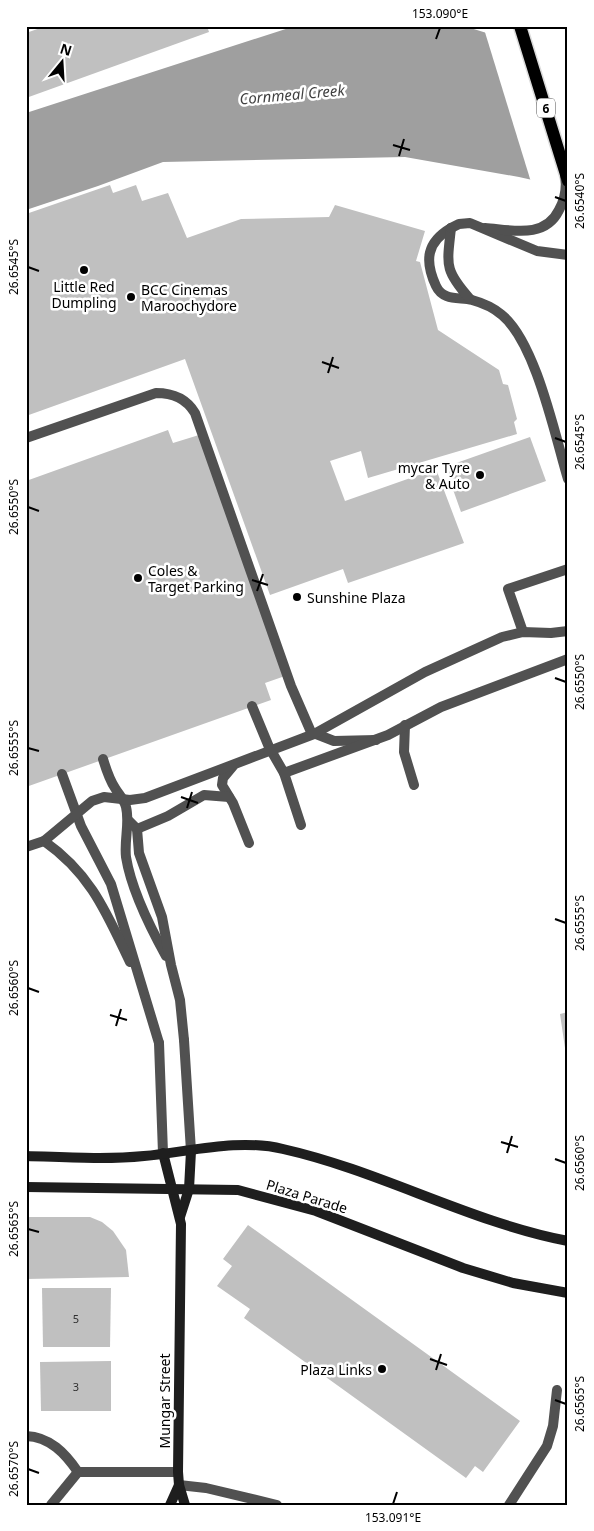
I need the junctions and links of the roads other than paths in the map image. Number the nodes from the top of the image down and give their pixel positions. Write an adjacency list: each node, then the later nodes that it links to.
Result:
1 (522, 31): 2 (main road, 6)
2 (566, 176): 4 (street)
3 (451, 228): 4 (street); 6 (street); 6 (street)
4 (485, 228): 5 (street)
5 (568, 255)
6 (470, 299): 8 (street)
7 (26, 438): 15 (street)
8 (568, 479)
9 (568, 569): 11 (street)
10 (568, 631): 11 (street)
11 (523, 632): 15 (street)
12 (568, 659): 14 (street)
13 (252, 706): 17 (street)
14 (406, 725): 16 (street); 22 (street)
15 (314, 734): 16 (street); 17 (street)
16 (376, 740): 20 (street)
17 (271, 751): 19 (street); 20 (street)
18 (103, 759): 24 (street)
19 (237, 762): 23 (street); 24 (street)
20 (284, 773): 27 (street)
21 (62, 774): 25 (street)
22 (414, 785)
23 (229, 797): 28 (street); 30 (street)
24 (124, 800): 25 (street); 26 (street)
25 (76, 813): 29 (street); 33 (street)
26 (128, 820): 28 (street); 32 (street)
27 (301, 825)
28 (137, 829): 32 (street)
29 (44, 841): 31 (street); 33 (street)
30 (249, 843)
31 (26, 847)
32 (171, 965): 34 (street, Mungar Street)
33 (142, 987): 35 (street, Mungar Street)
34 (191, 1151): 35 (main road); 38 (main road, Mungar Street); 42 (main road)
35 (164, 1154): 36 (main road); 39 (main road, Mungar Street)
36 (26, 1156)
37 (26, 1187): 39 (main road, Plaza Parade)
38 (189, 1189): 39 (main road, Plaza Parade); 40 (main road, Mungar Street); 44 (main road, Plaza Parade)
39 (171, 1190): 40 (main road, Mungar Street)
40 (180, 1217): 48 (main road, Mungar Street)
41 (568, 1235): 42 (main road)
42 (543, 1236): 43 (main road)
43 (568, 1241)
44 (568, 1293)
45 (557, 1390): 54 (street)
46 (26, 1436): 47 (street)
47 (78, 1472): 48 (street); 50 (street)
48 (178, 1472): 49 (main road, Mungar Street)
49 (179, 1485): 51 (main road); 52 (main road, Mungar Street); 53 (street)
50 (51, 1505)
51 (170, 1505)
52 (185, 1505)
53 (277, 1505)
54 (509, 1505)

